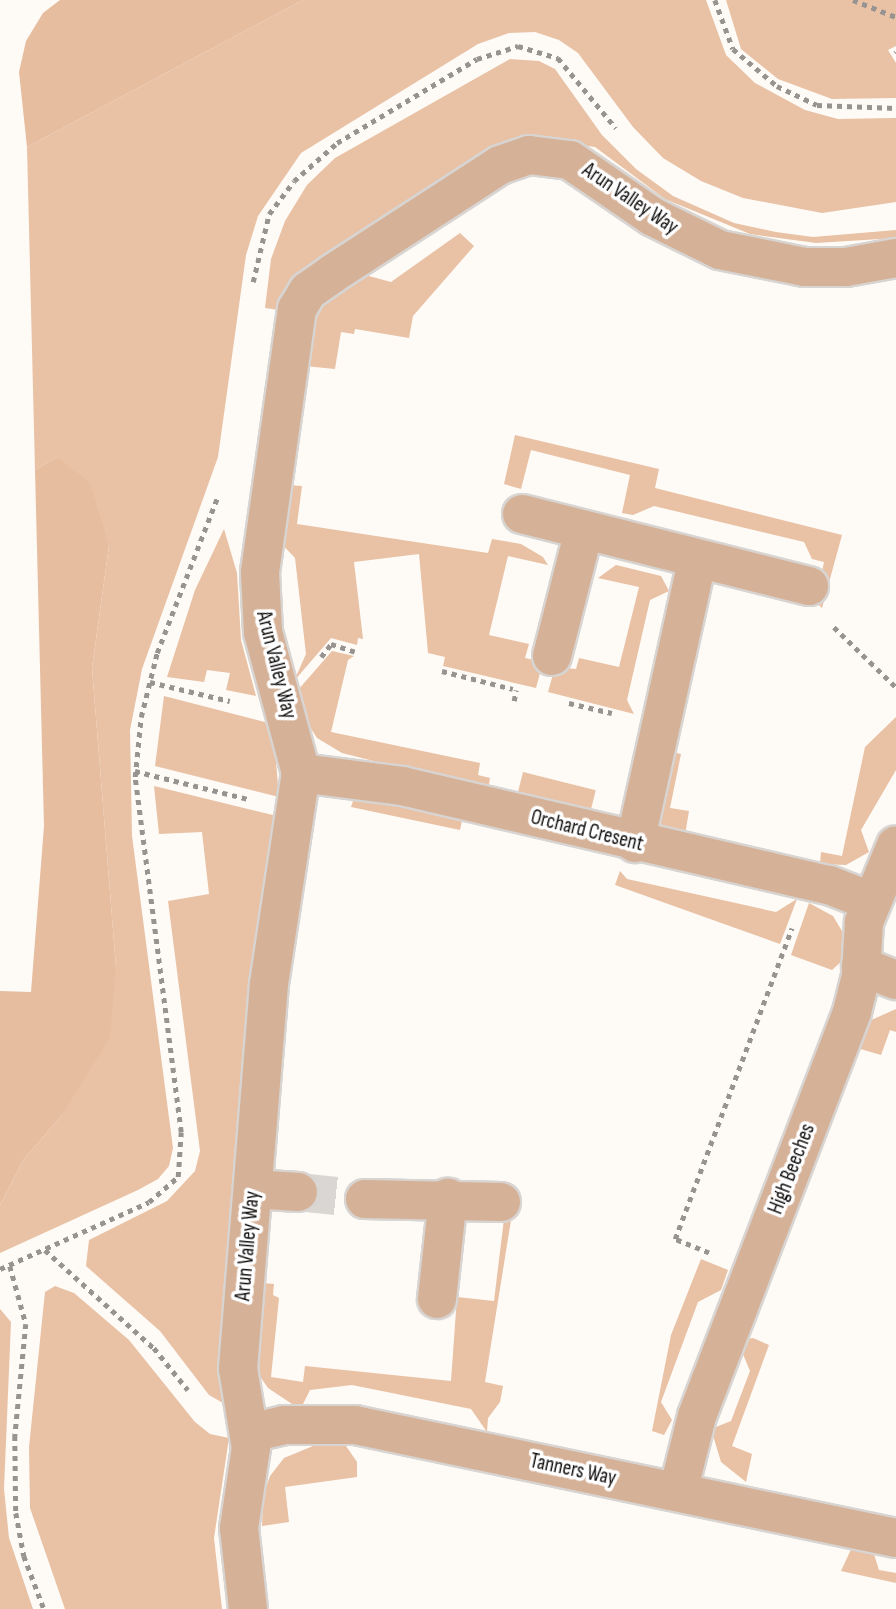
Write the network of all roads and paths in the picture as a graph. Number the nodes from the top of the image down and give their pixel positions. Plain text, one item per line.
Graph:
1 (715, 0) edge
2 (853, 0) edge
3 (896, 17) edge
4 (896, 108) edge
5 (621, 135) dead end
6 (896, 258) edge
7 (253, 287) dead end
8 (219, 493) dead end
9 (522, 514) dead end
10 (584, 530) junction
11 (697, 560) junction
12 (809, 586) joint
13 (552, 656) dead end
14 (442, 671) dead end
15 (896, 687) edge
16 (516, 690) junction
17 (529, 693) dead end
18 (514, 701) dead end
19 (135, 771) junction
20 (301, 773) junction
21 (297, 810) junction
22 (635, 844) junction
23 (896, 845) edge
24 (810, 881) junction
25 (870, 901) junction
26 (879, 973) edge
27 (253, 1189) junction
28 (298, 1192) tunnel mouth
29 (448, 1198) junction
30 (365, 1199) tunnel mouth
31 (501, 1202) dead end
32 (45, 1250) junction
33 (10, 1266) junction
34 (0, 1269) edge
35 (753, 1272) junction
36 (437, 1298) dead end
37 (250, 1433) junction
38 (678, 1492) junction
39 (896, 1538) edge
40 (44, 1609) edge
41 (248, 1609) edge

1 - 4 path
2 - 3 path
5 - 7 path
6 - 20 street, Arun Valley Way
8 - 19 path
9 - 10 street
10 - 11 street
10 - 13 street
11 - 12 street
11 - 22 street
12 - 15 path
14 - 16 path
16 - 17 path
16 - 18 path
19 - 21 path
19 - 32 path
20 - 21 street, Arun Valley Way
20 - 22 street, Orchard Cresent
21 - 27 street, Arun Valley Way
22 - 24 street, Orchard Cresent
23 - 25 street, High Beeches
24 - 25 street, Orchard Cresent
24 - 35 path
25 - 26 street, High Beeches
26 - 35 street, High Beeches
27 - 28 street
27 - 37 street, Arun Valley Way
29 - 30 street
29 - 31 street
29 - 36 street
32 - 33 path
32 - 37 path
33 - 34 path
33 - 40 path
35 - 38 street, High Beeches
37 - 38 street, Tanners Way
37 - 41 street, Arun Valley Way
38 - 39 street, Tanners Way

